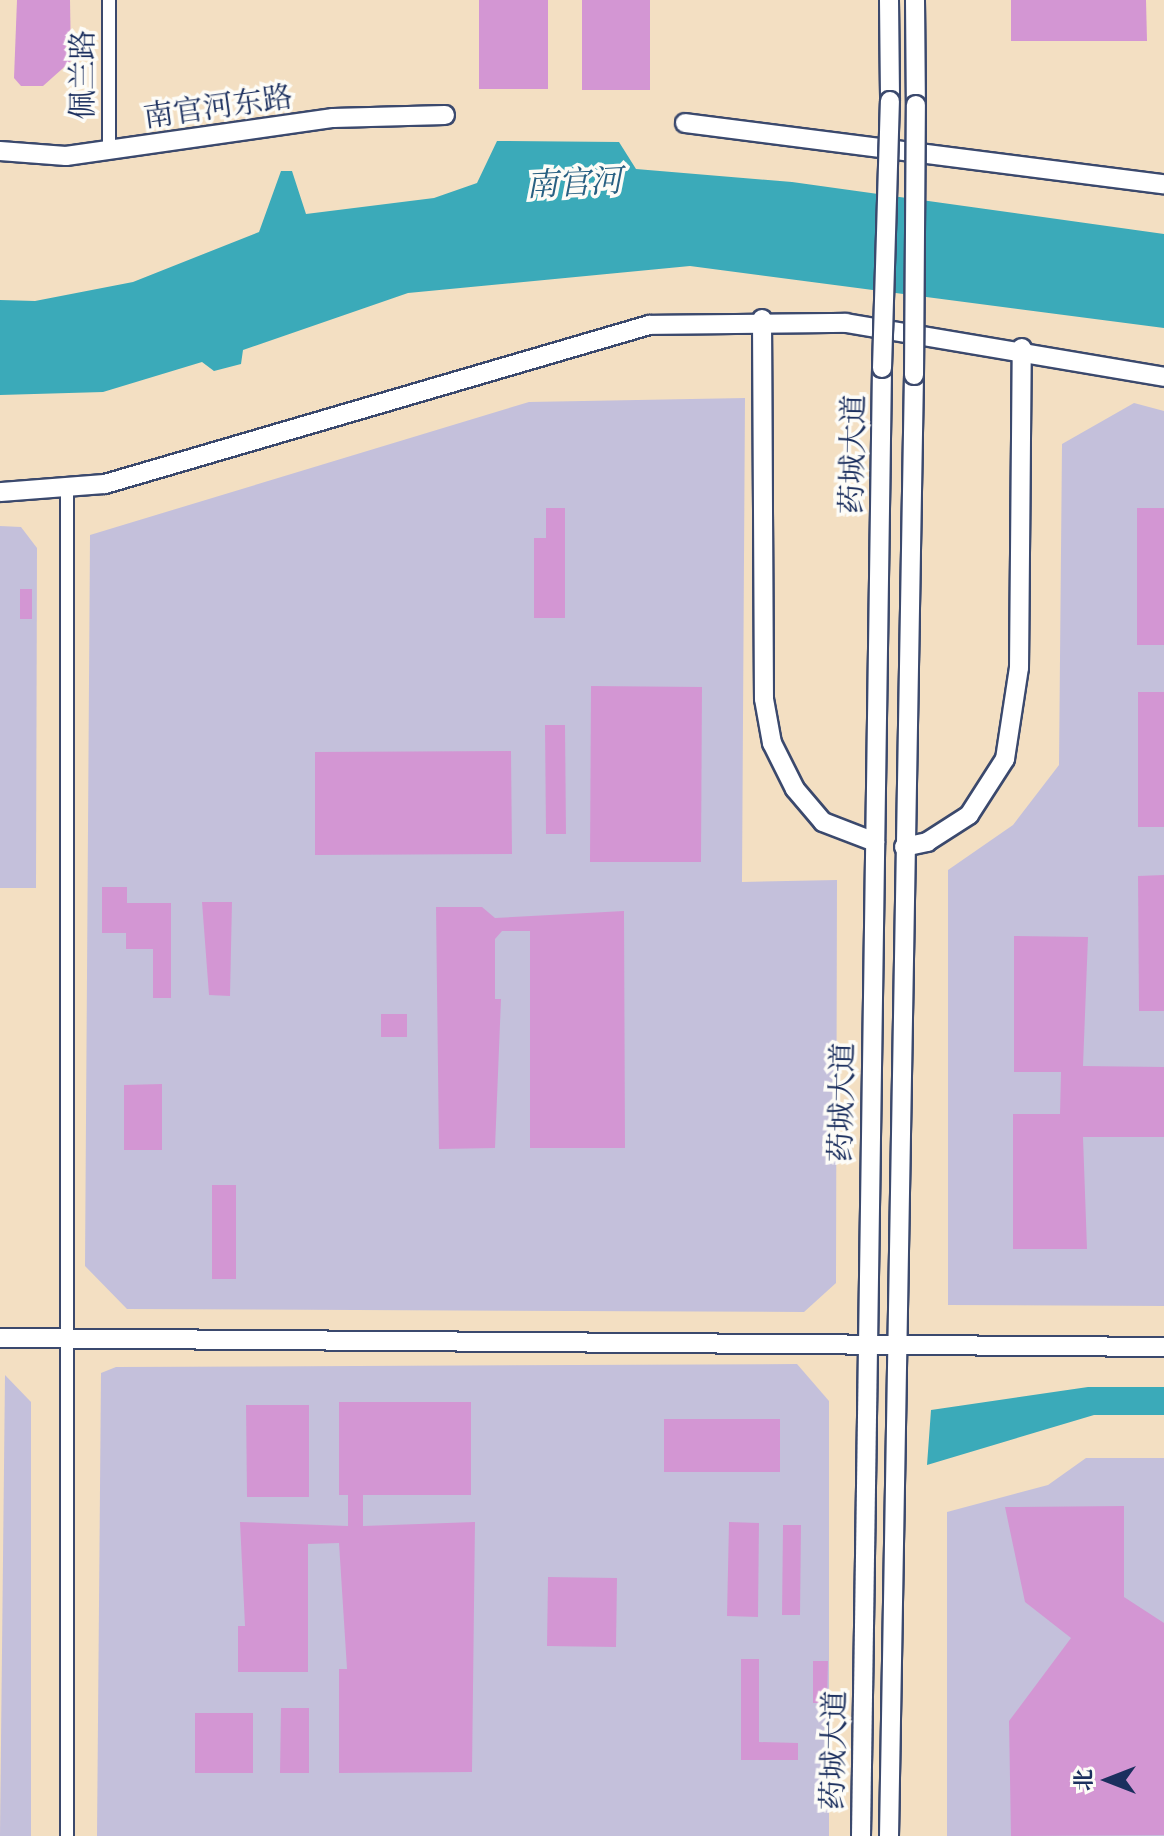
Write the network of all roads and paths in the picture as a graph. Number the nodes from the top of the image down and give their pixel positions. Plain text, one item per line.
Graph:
1 (109, 0) edge
2 (889, 0) edge
3 (915, 0) edge
4 (445, 115) dead end
5 (685, 123) dead end
6 (0, 151) edge
7 (109, 151) junction
8 (1164, 184) edge
9 (762, 319) junction
10 (1022, 348) junction
11 (1164, 377) edge
12 (67, 488) junction
13 (0, 492) edge
14 (875, 842) junction
15 (904, 847) junction
16 (0, 1338) edge
17 (66, 1338) junction
18 (866, 1345) junction
19 (1164, 1347) edge
20 (893, 1350) junction
21 (67, 1836) edge
22 (861, 1836) edge
23 (889, 1836) edge

1 - 7 street, 佩兰路
2 - 14 main road, 药城大道, bridge
3 - 15 main road, 药城大道, bridge
4 - 7 main road, 南官河东路
5 - 8 main road
6 - 7 main road, 南官河东路
9 - 10 main road
9 - 12 main road
9 - 14 main road
10 - 11 main road
10 - 15 main road
12 - 13 main road
12 - 17 street
14 - 18 main road, 药城大道
15 - 20 main road, 药城大道
16 - 17 main road
17 - 18 main road
17 - 21 street
18 - 20 main road
18 - 22 main road, 药城大道
19 - 20 main road
20 - 23 main road, 药城大道

